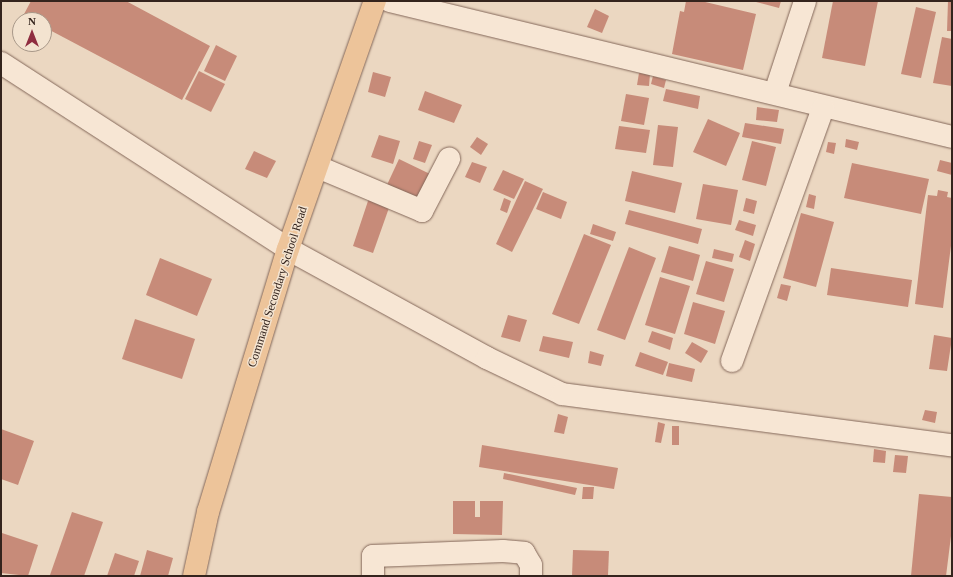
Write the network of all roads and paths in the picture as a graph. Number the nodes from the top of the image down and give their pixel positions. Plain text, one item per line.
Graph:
1 (374, 1) edge
2 (390, 1) edge
3 (805, 1) edge
4 (1, 63) edge
5 (775, 93) junction
6 (823, 108) junction
7 (952, 137) edge
8 (449, 159) dead end
9 (318, 167) junction
10 (288, 249) junction
11 (732, 361) dead end
12 (952, 445) edge
13 (194, 576) edge
14 (373, 576) edge
15 (531, 576) edge

1 - 9 main road, Command Secondary School Road
2 - 5 street
3 - 5 street
4 - 10 street
5 - 6 street
6 - 7 street
6 - 11 street
8 - 9 street
9 - 10 main road, Command Secondary School Road
10 - 12 street
10 - 13 main road, Command Secondary School Road
14 - 15 street

